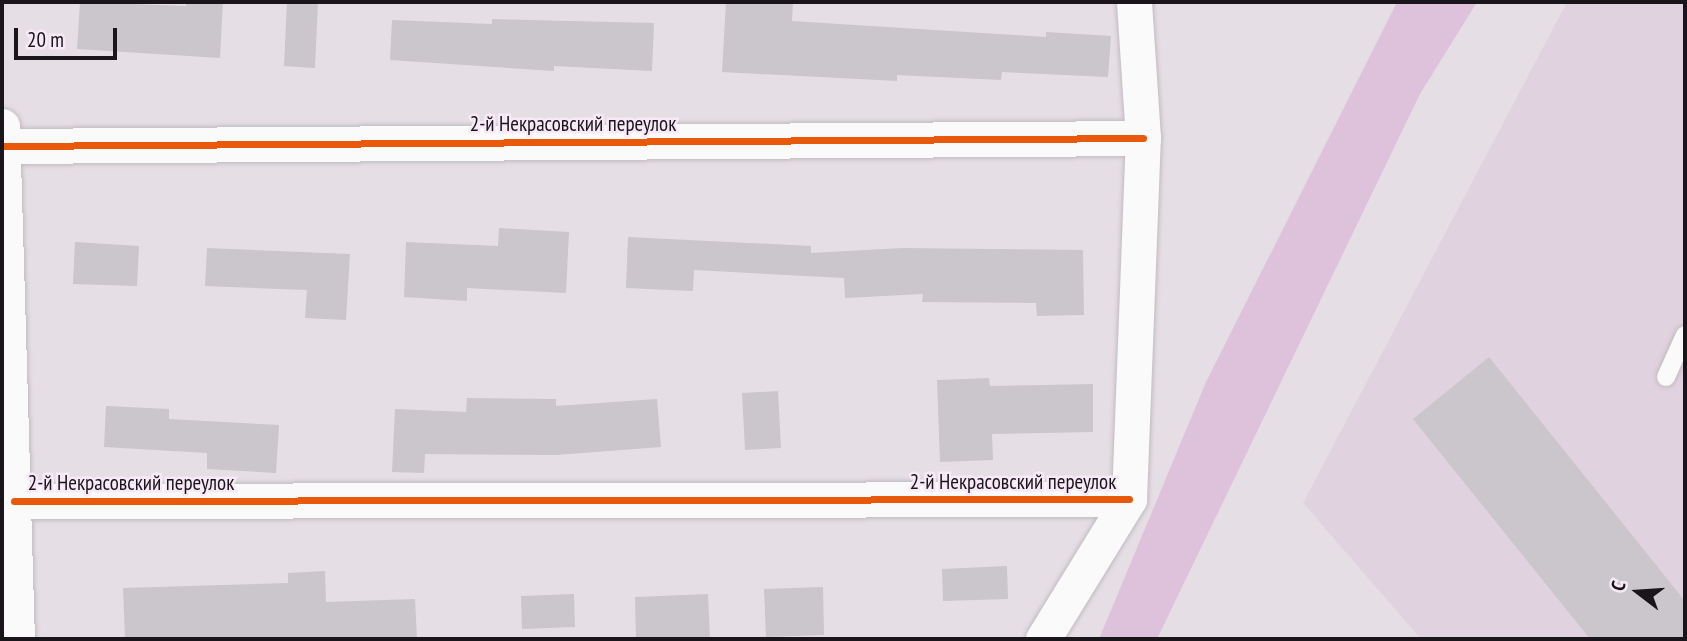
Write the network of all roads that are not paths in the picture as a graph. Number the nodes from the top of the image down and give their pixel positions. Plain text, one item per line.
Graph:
1 (1134, 2) edge
2 (2, 136) edge
3 (1143, 138) junction
4 (4, 269) edge
5 (1685, 335) edge
6 (1665, 377) dead end
7 (1129, 499) junction
8 (14, 501) junction
9 (17, 639) edge
10 (1043, 639) edge

1 - 3 street
2 - 3 street, 2-й Некрасовский переулок
2 - 4 street
3 - 7 street
4 - 8 street
5 - 6 lane
7 - 8 street, 2-й Некрасовский переулок
7 - 10 street
8 - 9 street

